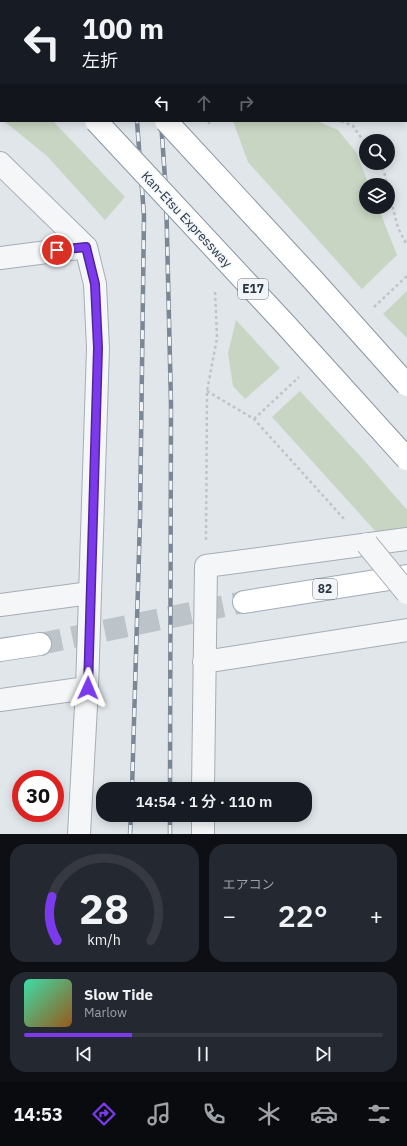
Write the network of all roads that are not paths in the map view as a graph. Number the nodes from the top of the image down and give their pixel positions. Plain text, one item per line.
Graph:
1 (97, 122) edge
2 (167, 122) edge
3 (0, 163) edge
4 (86, 247) junction
5 (0, 258) edge
6 (407, 385) edge
7 (407, 459) edge
8 (407, 538) edge
9 (367, 544) junction
10 (407, 576) edge
11 (90, 593) junction
12 (407, 593) edge
13 (244, 602) tunnel mouth
14 (0, 606) edge
15 (407, 630) edge
16 (40, 644) tunnel mouth
17 (0, 650) edge
18 (204, 662) junction
19 (88, 688) junction
20 (0, 700) edge
21 (203, 782) edge
22 (203, 822) edge
23 (79, 834) edge
24 (203, 834) edge

1 - 7 main road, Kan-Etsu Expressway / E17, bridge
2 - 6 main road, bridge
3 - 4 street
4 - 5 street
4 - 11 street
8 - 9 street
9 - 12 street, bridge
9 - 18 street
10 - 13 main road, 82
11 - 14 street
11 - 19 street
15 - 18 street
16 - 17 main road
18 - 21 street
19 - 20 street
19 - 23 street
22 - 24 street

